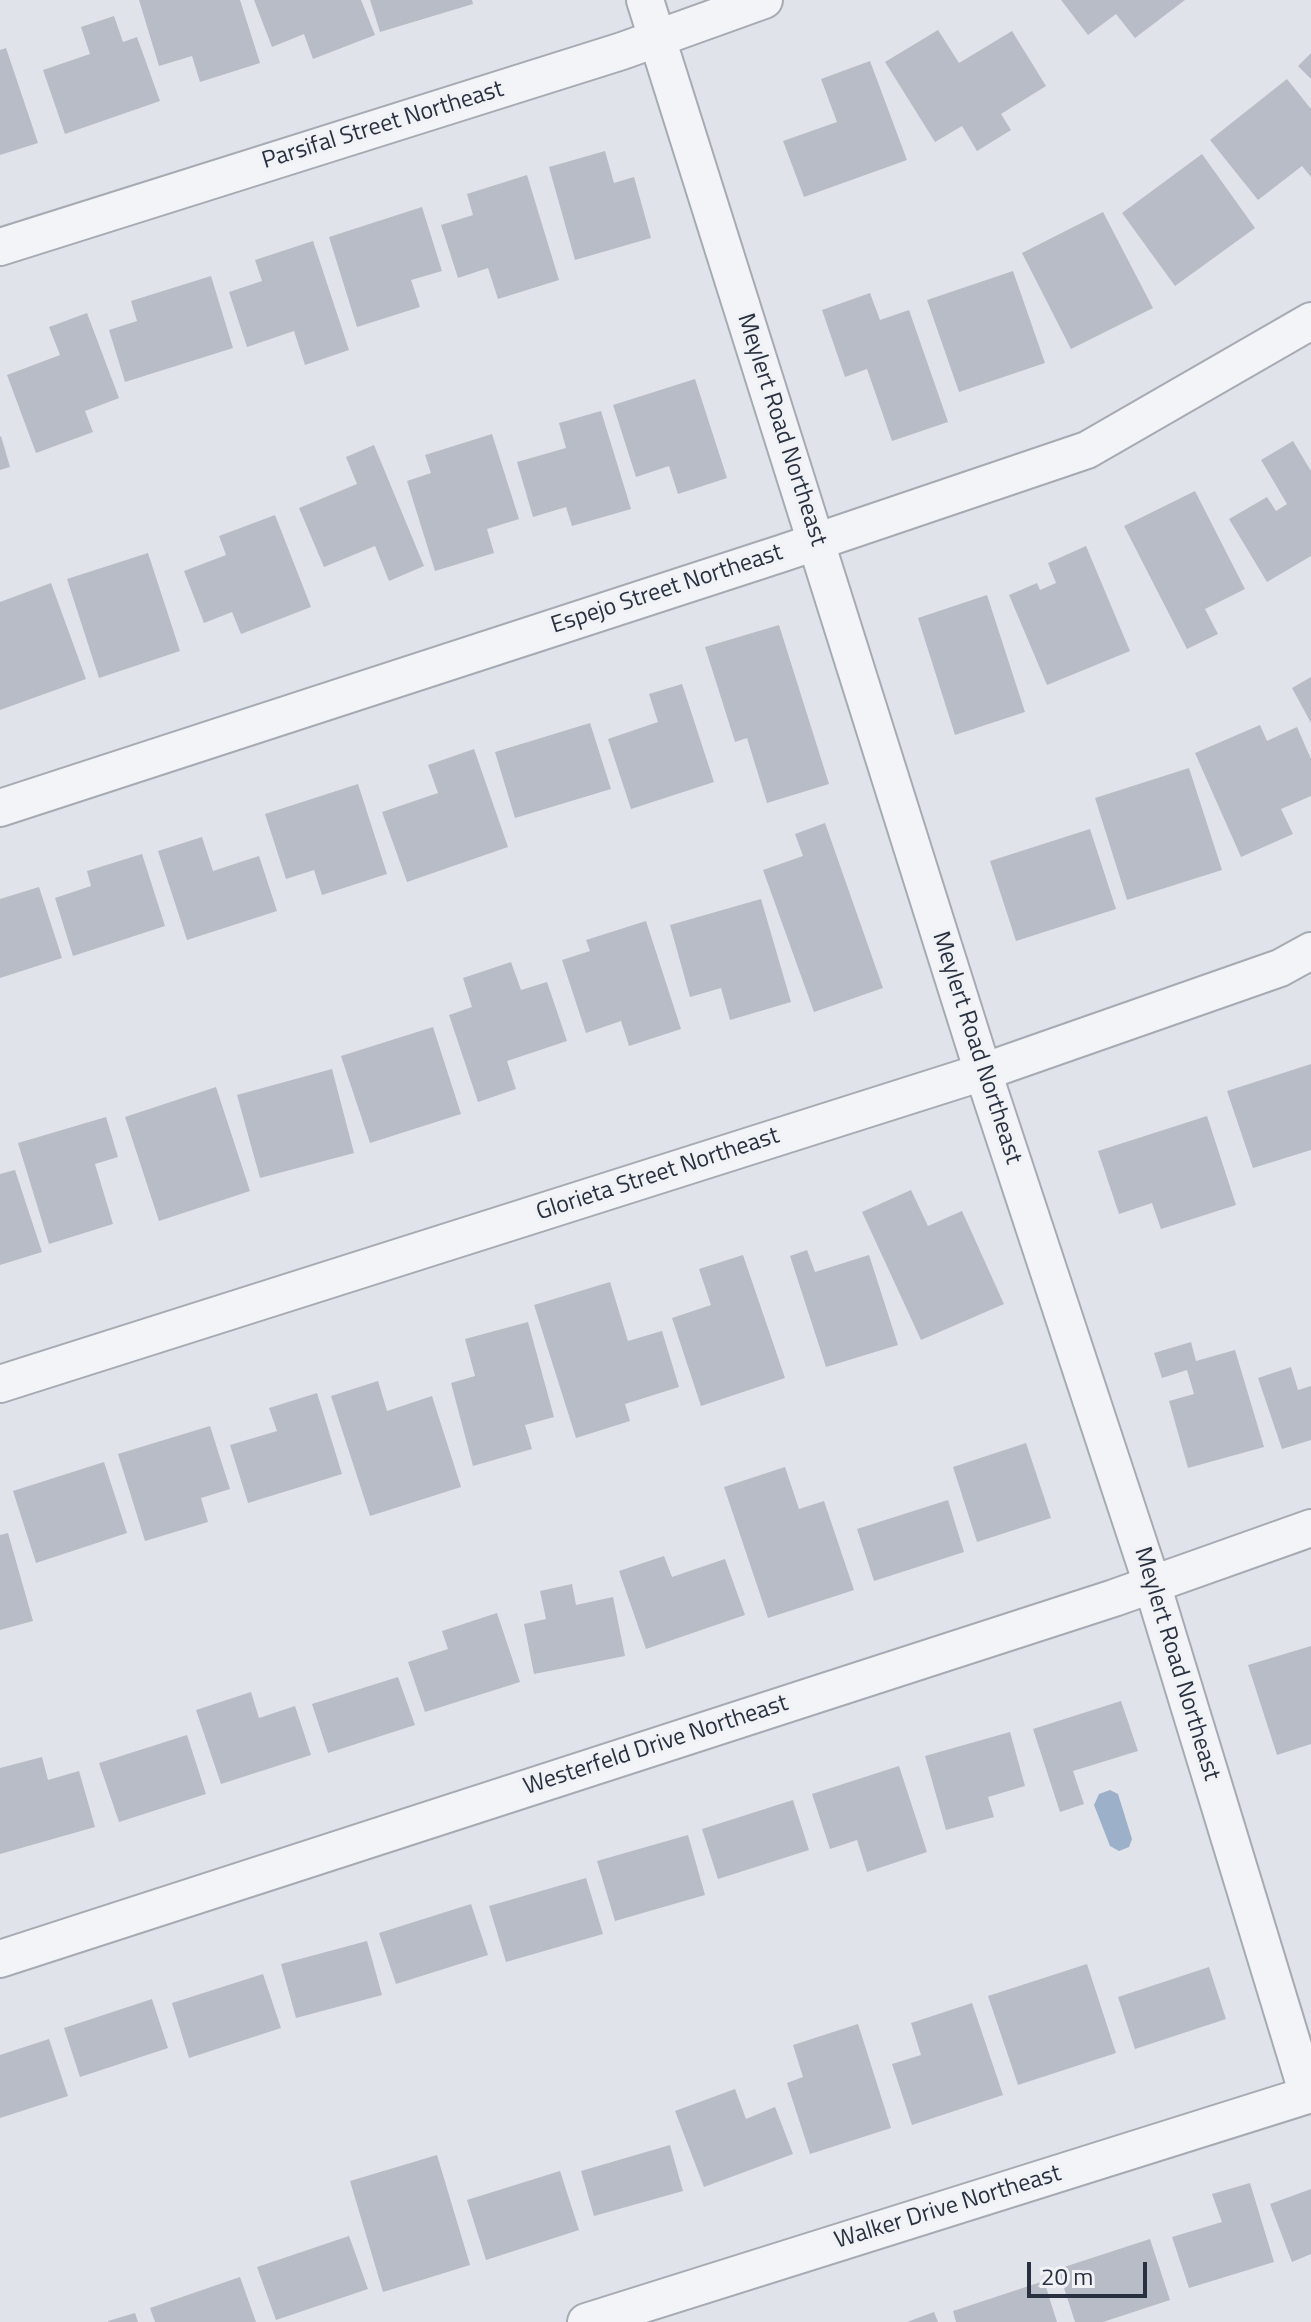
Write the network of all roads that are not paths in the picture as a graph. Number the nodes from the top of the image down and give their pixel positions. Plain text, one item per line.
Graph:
1 (645, 0) edge
2 (764, 0) edge
3 (656, 40) junction
4 (0, 247) edge
5 (1311, 321) edge
6 (816, 541) junction
7 (0, 808) edge
8 (1311, 951) edge
9 (983, 1072) junction
10 (0, 1384) edge
11 (1311, 1528) edge
12 (1152, 1584) junction
13 (0, 1959) edge
14 (1310, 2094) edge
15 (586, 2322) edge

1 - 3 street, Meylert Road Northeast
2 - 3 street, Parsifal Street Northeast
3 - 4 street, Parsifal Street Northeast
3 - 6 street, Meylert Road Northeast
5 - 6 street, Espejo Street Northeast
6 - 7 street, Espejo Street Northeast
6 - 9 street, Meylert Road Northeast
8 - 9 street, Glorieta Street Northeast
9 - 10 street, Glorieta Street Northeast
9 - 12 street, Meylert Road Northeast
11 - 12 street, Westerfeld Drive Northeast
12 - 13 street, Westerfeld Drive Northeast
12 - 14 street, Meylert Road Northeast
14 - 15 street, Walker Drive Northeast

